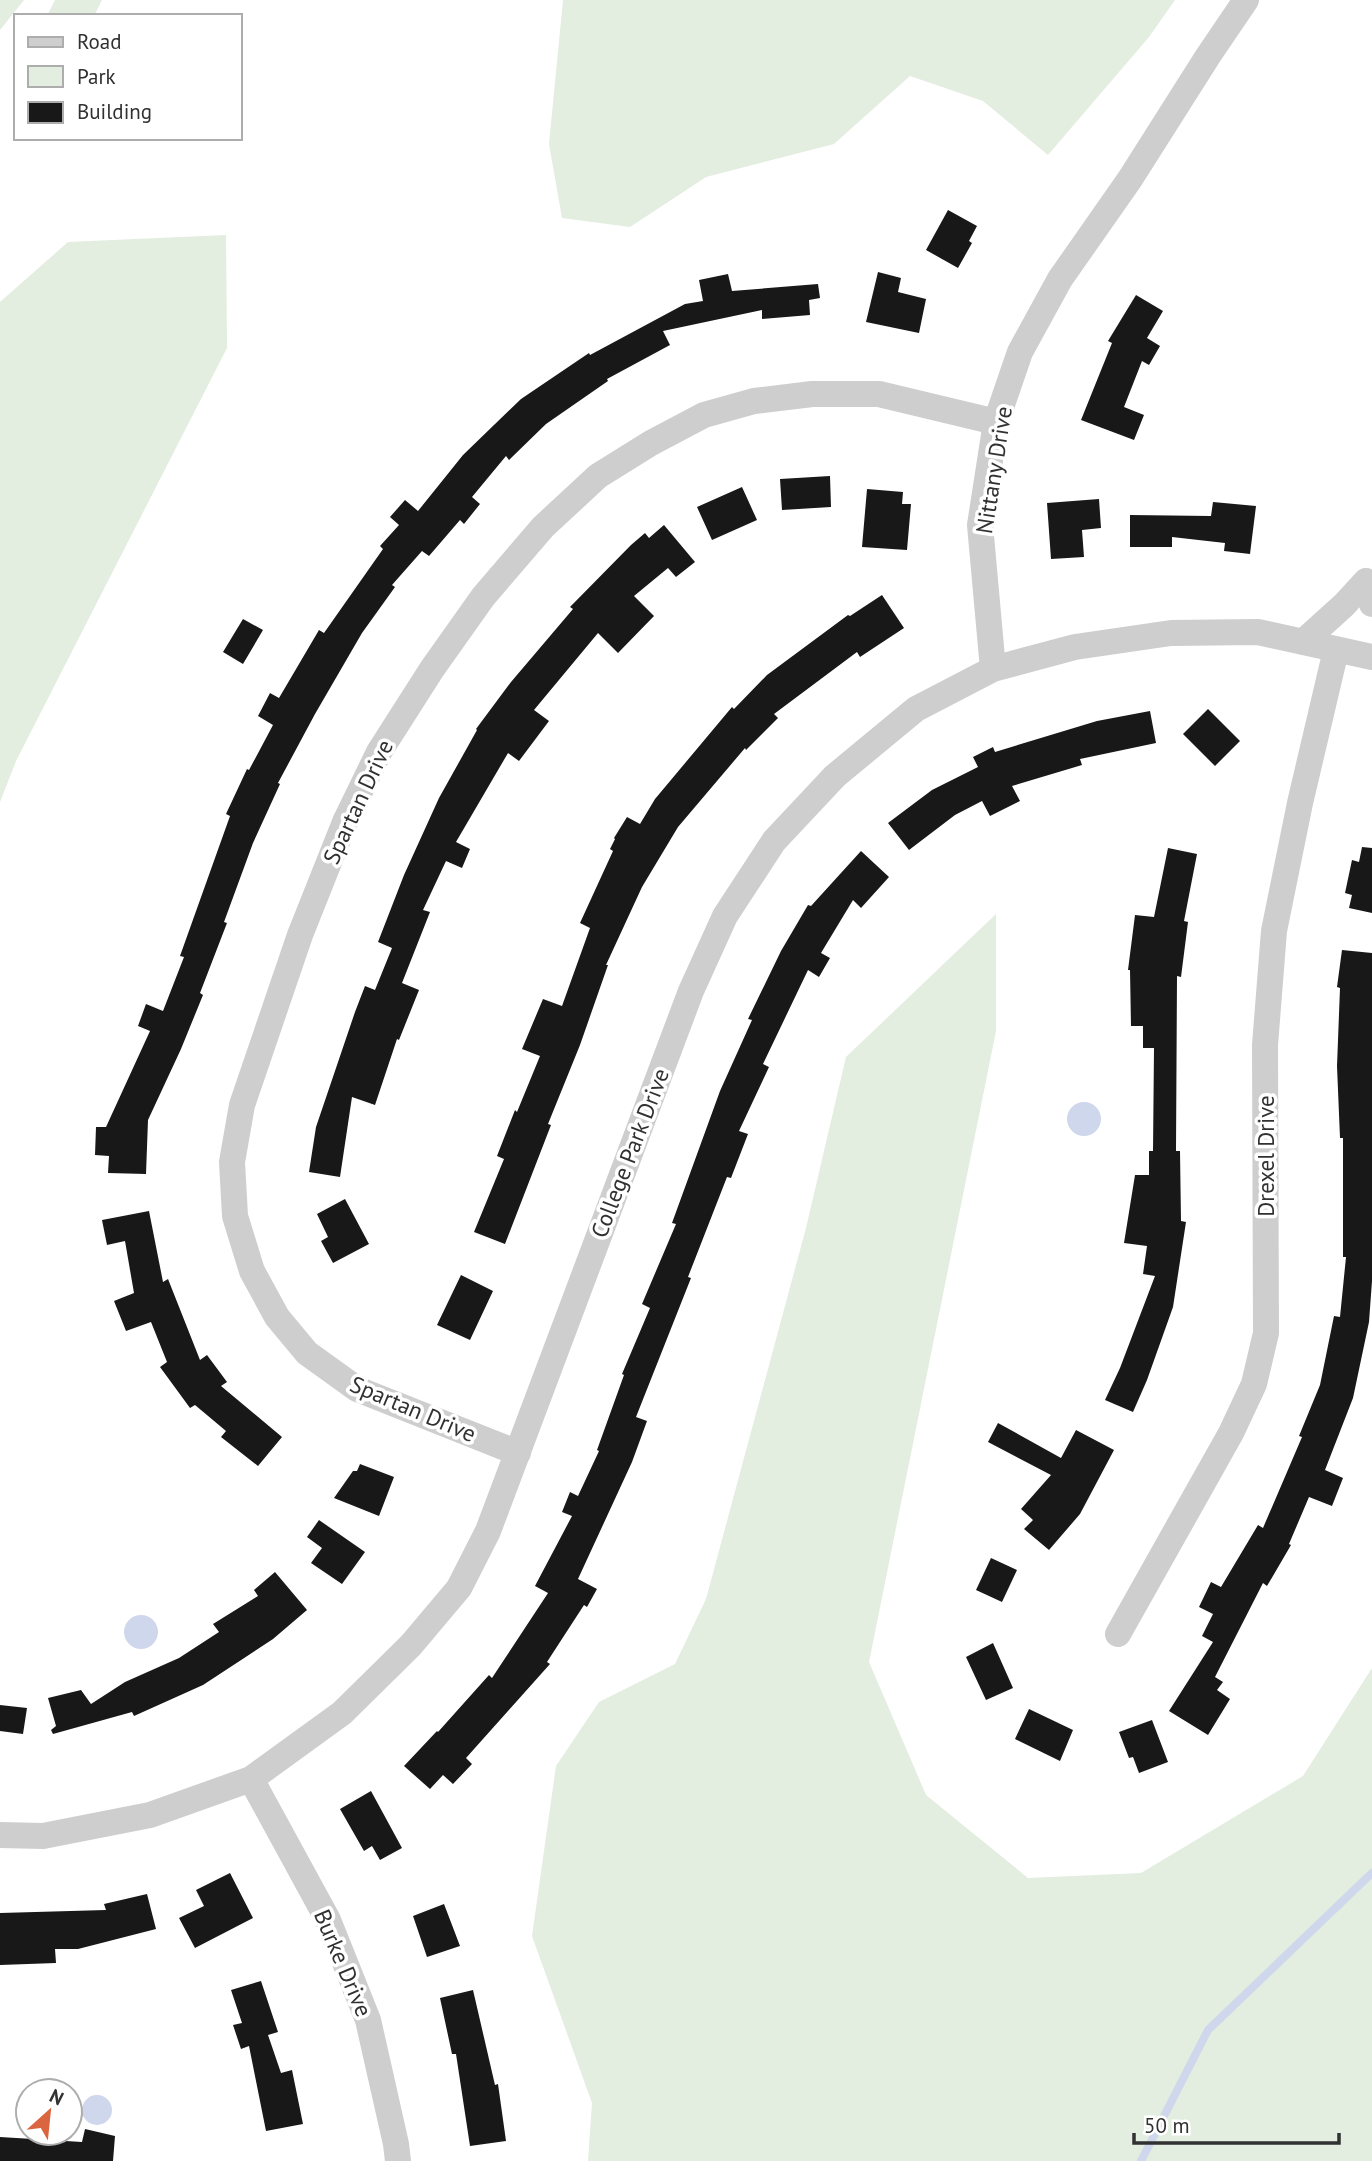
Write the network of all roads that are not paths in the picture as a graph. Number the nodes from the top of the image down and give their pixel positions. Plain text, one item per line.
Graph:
1 (1247, 0) edge
2 (996, 422) junction
3 (1370, 586) edge
4 (1303, 642) junction
5 (1336, 650) junction
6 (1372, 657) edge
7 (993, 669) junction
8 (518, 1453) junction
9 (1118, 1634) dead end
10 (251, 1779) junction
11 (0, 1835) edge
12 (398, 2161) edge

1 - 2 street, Nittany Drive
2 - 7 street, Nittany Drive
2 - 8 street, Spartan Drive
3 - 4 street
4 - 5 street, College Park Drive
4 - 7 street, College Park Drive
5 - 6 street, College Park Drive
5 - 9 street, Drexel Drive
7 - 8 street, College Park Drive
8 - 10 street, College Park Drive
10 - 11 street, College Park Drive
10 - 12 street, Burke Drive

